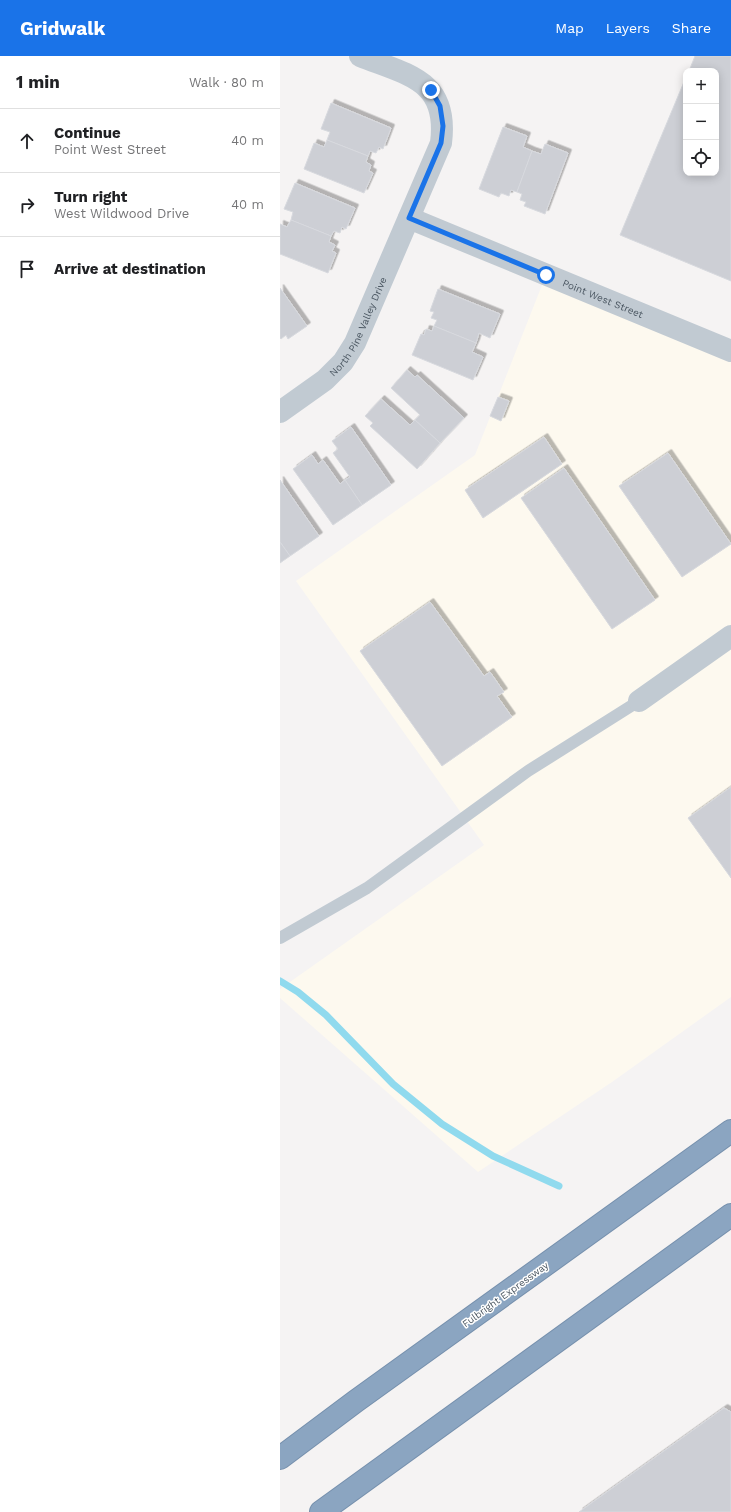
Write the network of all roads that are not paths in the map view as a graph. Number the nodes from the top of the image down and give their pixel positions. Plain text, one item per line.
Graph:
1 (366, 57) edge
2 (409, 218) junction
3 (731, 351) edge
4 (280, 412) edge
5 (731, 636) edge
6 (639, 701) joint
7 (280, 938) edge
8 (731, 1131) edge
9 (731, 1215) edge
10 (280, 1458) edge
11 (321, 1512) edge

1 - 2 street, North Pine Valley Drive
2 - 3 street, Point West Street
2 - 4 street, North Pine Valley Drive
5 - 6 street
6 - 7 lane
8 - 10 highway, Fulbright Expressway
9 - 11 highway

